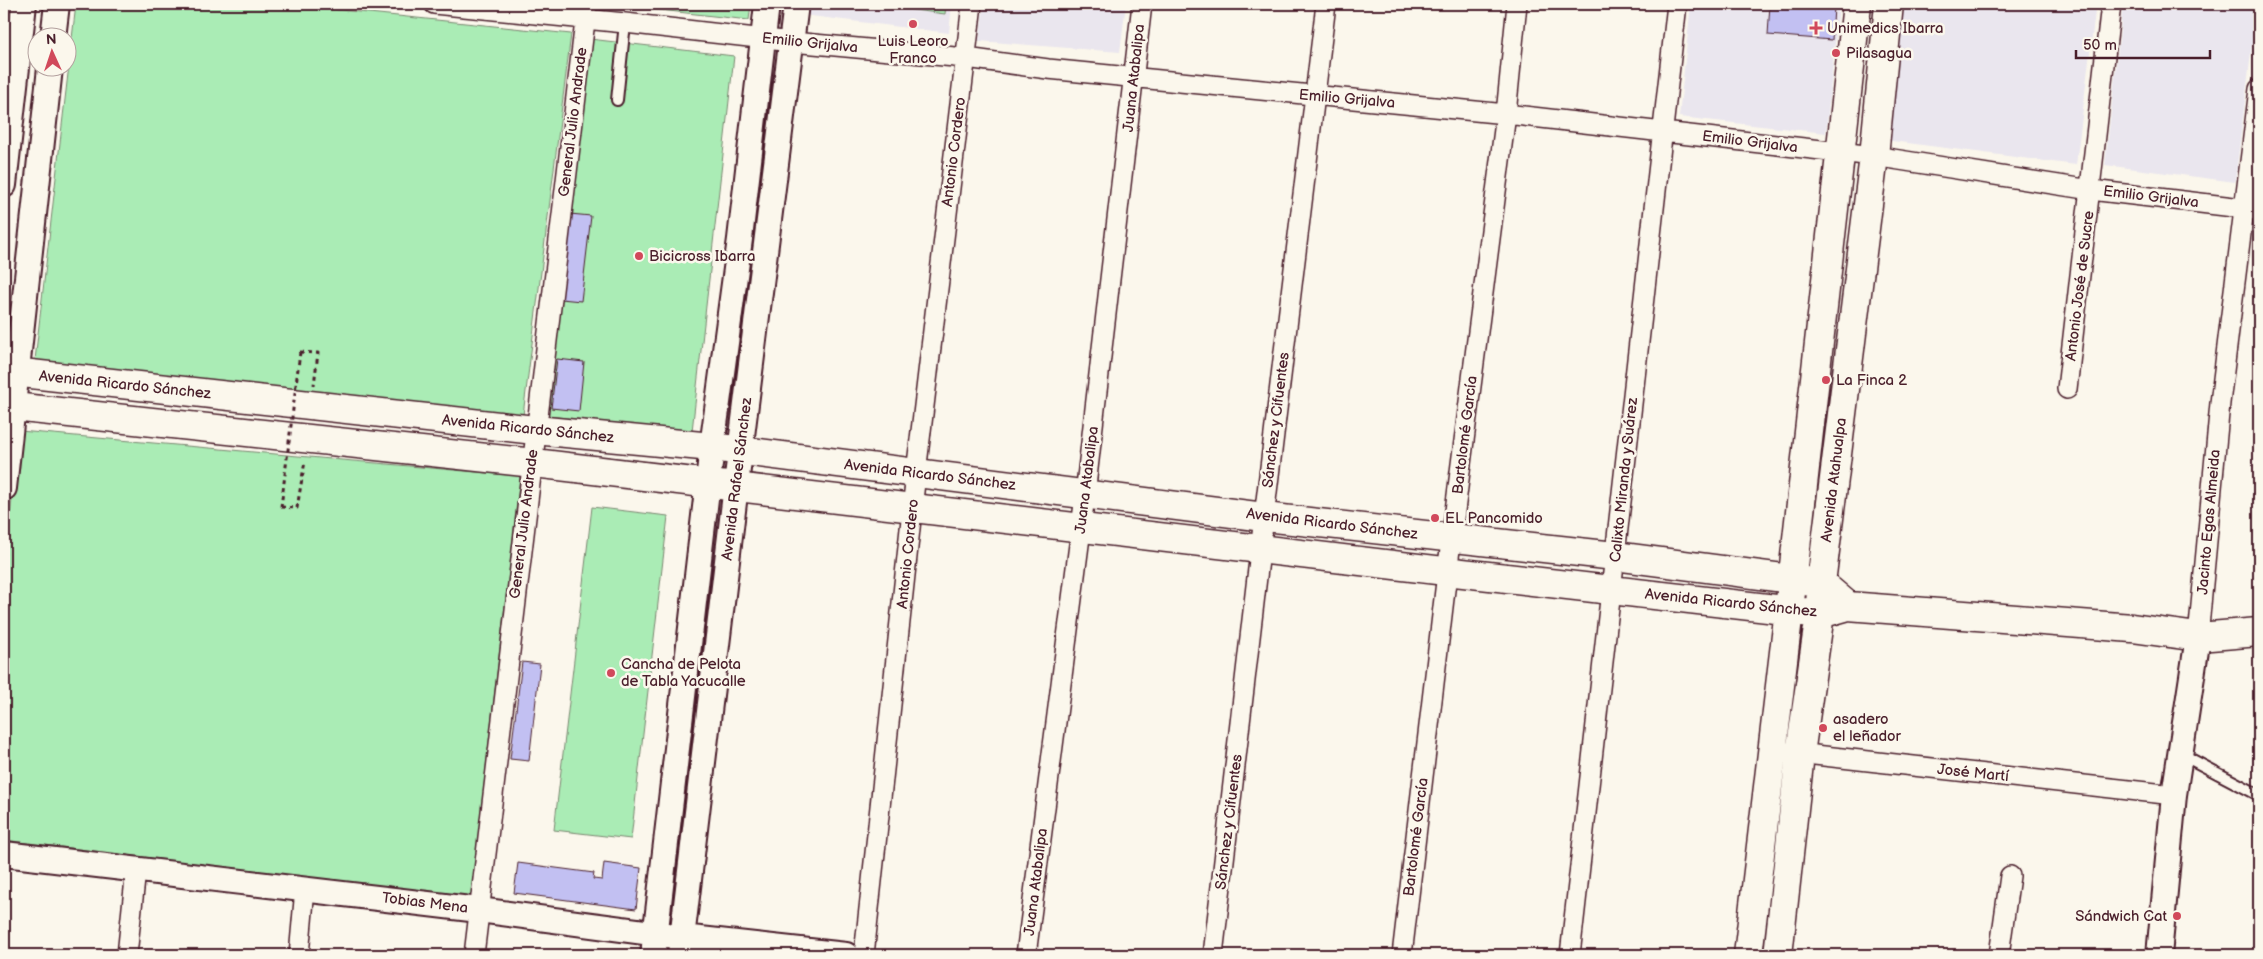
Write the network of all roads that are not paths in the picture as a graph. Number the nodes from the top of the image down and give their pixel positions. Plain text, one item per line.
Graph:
1 (24, 4) edge
2 (57, 4) edge
3 (434, 4) edge
4 (767, 4) edge
5 (796, 4) edge
6 (972, 4) edge
7 (1142, 4) edge
8 (1326, 4) edge
9 (1517, 4) edge
10 (1677, 4) edge
11 (1857, 4) edge
12 (1889, 4) edge
13 (2111, 4) edge
14 (586, 11) edge
15 (625, 23) junction
16 (55, 28) edge
17 (763, 39) junction
18 (792, 42) junction
19 (966, 58) junction
20 (49, 78) edge
21 (1134, 78) junction
22 (2259, 89) edge
23 (1316, 96) junction
24 (617, 100) dead end
25 (1506, 114) junction
26 (1663, 132) junction
27 (1841, 152) junction
28 (1874, 156) junction
29 (4, 185) edge
30 (2091, 190) junction
31 (2252, 209) edge
32 (11, 372) edge
33 (2067, 389) dead end
34 (8, 407) edge
35 (535, 430) junction
36 (712, 447) junction
37 (740, 452) junction
38 (531, 463) junction
39 (916, 473) junction
40 (708, 484) junction
41 (4, 488) edge
42 (736, 488) junction
43 (1085, 495) junction
44 (912, 508) junction
45 (1264, 516) junction
46 (1081, 529) junction
47 (1452, 538) junction
48 (1262, 548) junction
49 (1615, 556) junction
50 (1447, 572) junction
51 (1793, 580) junction
52 (1821, 583) junction
53 (1611, 589) junction
54 (1848, 606) junction
55 (1789, 610) junction
56 (1820, 614) junction
57 (2259, 632) edge
58 (2198, 637) junction
59 (1772, 749) junction
60 (1800, 754) junction
61 (2181, 754) junction
62 (2174, 795) junction
63 (2259, 795) edge
64 (4, 854) edge
65 (136, 870) junction
66 (2010, 876) dead end
67 (305, 889) junction
68 (479, 910) junction
69 (655, 944) edge
70 (681, 946) edge
71 (127, 955) edge
72 (299, 955) edge
73 (474, 955) edge
74 (846, 955) edge
75 (864, 955) edge
76 (1026, 955) edge
77 (1213, 955) edge
78 (1402, 955) edge
79 (1570, 955) edge
80 (1748, 955) edge
81 (1778, 955) edge
82 (1999, 955) edge
83 (2159, 955) edge

1 - 29 street
2 - 16 street
3 - 14 street, Emilio Grijalva
4 - 17 street, Avenida Rafael Sánchez
5 - 18 street, Avenida Rafael Sánchez
6 - 19 street, Antonio Cordero
7 - 21 street, Juana Atabalipa
8 - 23 street, Sánchez y Cifuentes
9 - 25 street, Bartolomé García
10 - 26 street, Calixto Miranda y Suárez
11 - 27 main road, Avenida Atahualpa
12 - 28 main road, Avenida Atahualpa
13 - 30 street, Antonio José de Sucre
14 - 15 street, Emilio Grijalva
14 - 35 street, General Julio Andrade
15 - 17 street, Emilio Grijalva
15 - 24 lane
17 - 18 street, Emilio Grijalva
17 - 36 street, Avenida Rafael Sánchez
18 - 19 street, Emilio Grijalva
18 - 37 street, Avenida Rafael Sánchez
19 - 21 street, Emilio Grijalva
19 - 39 street, Antonio Cordero
20 - 32 street
21 - 23 street, Emilio Grijalva
21 - 43 street, Juana Atabalipa
22 - 31 street, Jacinto Egas Almeida
23 - 25 street, Emilio Grijalva
23 - 45 street, Sánchez y Cifuentes
25 - 26 street, Emilio Grijalva
25 - 47 street, Bartolomé García
26 - 27 street, Emilio Grijalva
26 - 49 street, Calixto Miranda y Suárez
27 - 28 street, Emilio Grijalva
27 - 51 main road, Avenida Atahualpa
28 - 30 street, Emilio Grijalva
28 - 52 main road, Avenida Atahualpa
30 - 31 street, Emilio Grijalva
30 - 33 street, Antonio José de Sucre
31 - 58 street, Jacinto Egas Almeida
32 - 34 street
32 - 35 main road, Avenida Ricardo Sánchez
34 - 38 main road, Avenida Ricardo Sánchez
34 - 41 street
35 - 36 main road, Avenida Ricardo Sánchez
35 - 38 street, General Julio Andrade
36 - 37 main road, Avenida Ricardo Sánchez
36 - 40 street, Avenida Rafael Sánchez
37 - 39 main road, Avenida Ricardo Sánchez
37 - 42 street, Avenida Rafael Sánchez
38 - 40 main road, Avenida Ricardo Sánchez
38 - 68 street, General Julio Andrade
39 - 43 main road, Avenida Ricardo Sánchez
39 - 44 street, Antonio Cordero
40 - 42 main road, Avenida Ricardo Sánchez
40 - 69 street, Avenida Rafael Sánchez
42 - 44 main road, Avenida Ricardo Sánchez
42 - 70 street, Avenida Rafael Sánchez
43 - 45 main road, Avenida Ricardo Sánchez
43 - 46 street, Juana Atabalipa
44 - 46 main road, Avenida Ricardo Sánchez
44 - 75 street, Antonio Cordero
45 - 47 main road, Avenida Ricardo Sánchez
45 - 48 street, Sánchez y Cifuentes
46 - 48 main road, Avenida Ricardo Sánchez
46 - 76 street, Juana Atabalipa
47 - 49 main road, Avenida Ricardo Sánchez
47 - 50 street, Bartolomé García
48 - 50 main road, Avenida Ricardo Sánchez
48 - 77 street, Sánchez y Cifuentes
49 - 51 main road, Avenida Ricardo Sánchez
49 - 53 street, Calixto Miranda y Suárez
50 - 53 main road, Avenida Ricardo Sánchez
50 - 78 street, Bartolomé García
51 - 52 main road, Avenida Ricardo Sánchez
51 - 55 main road, Avenida Atahualpa
52 - 54 main road, Avenida Ricardo Sánchez
52 - 56 main road, Avenida Atahualpa
53 - 55 main road, Avenida Ricardo Sánchez
53 - 79 street, Calixto Miranda y Suárez
54 - 56 main road, Avenida Ricardo Sánchez
54 - 58 main road, Avenida Ricardo Sánchez
55 - 56 main road, Avenida Ricardo Sánchez
55 - 59 main road, Avenida Atahualpa
56 - 60 main road, Avenida Atahualpa
57 - 58 main road, Avenida Ricardo Sánchez
58 - 61 street, Jacinto Egas Almeida
59 - 60 street, José Martí
59 - 80 main road, Avenida Atahualpa
60 - 62 street, José Martí
60 - 81 main road, Avenida Atahualpa
61 - 62 street, Jacinto Egas Almeida
61 - 63 lane
62 - 83 street, Jacinto Egas Almeida
64 - 65 street, Tobias Mena
65 - 67 street, Tobias Mena
65 - 71 street
66 - 82 street
67 - 68 street, Tobias Mena
67 - 72 street
68 - 69 street, Tobias Mena
68 - 73 street, General Julio Andrade
69 - 70 street, Tobias Mena
70 - 74 street, Tobias Mena

